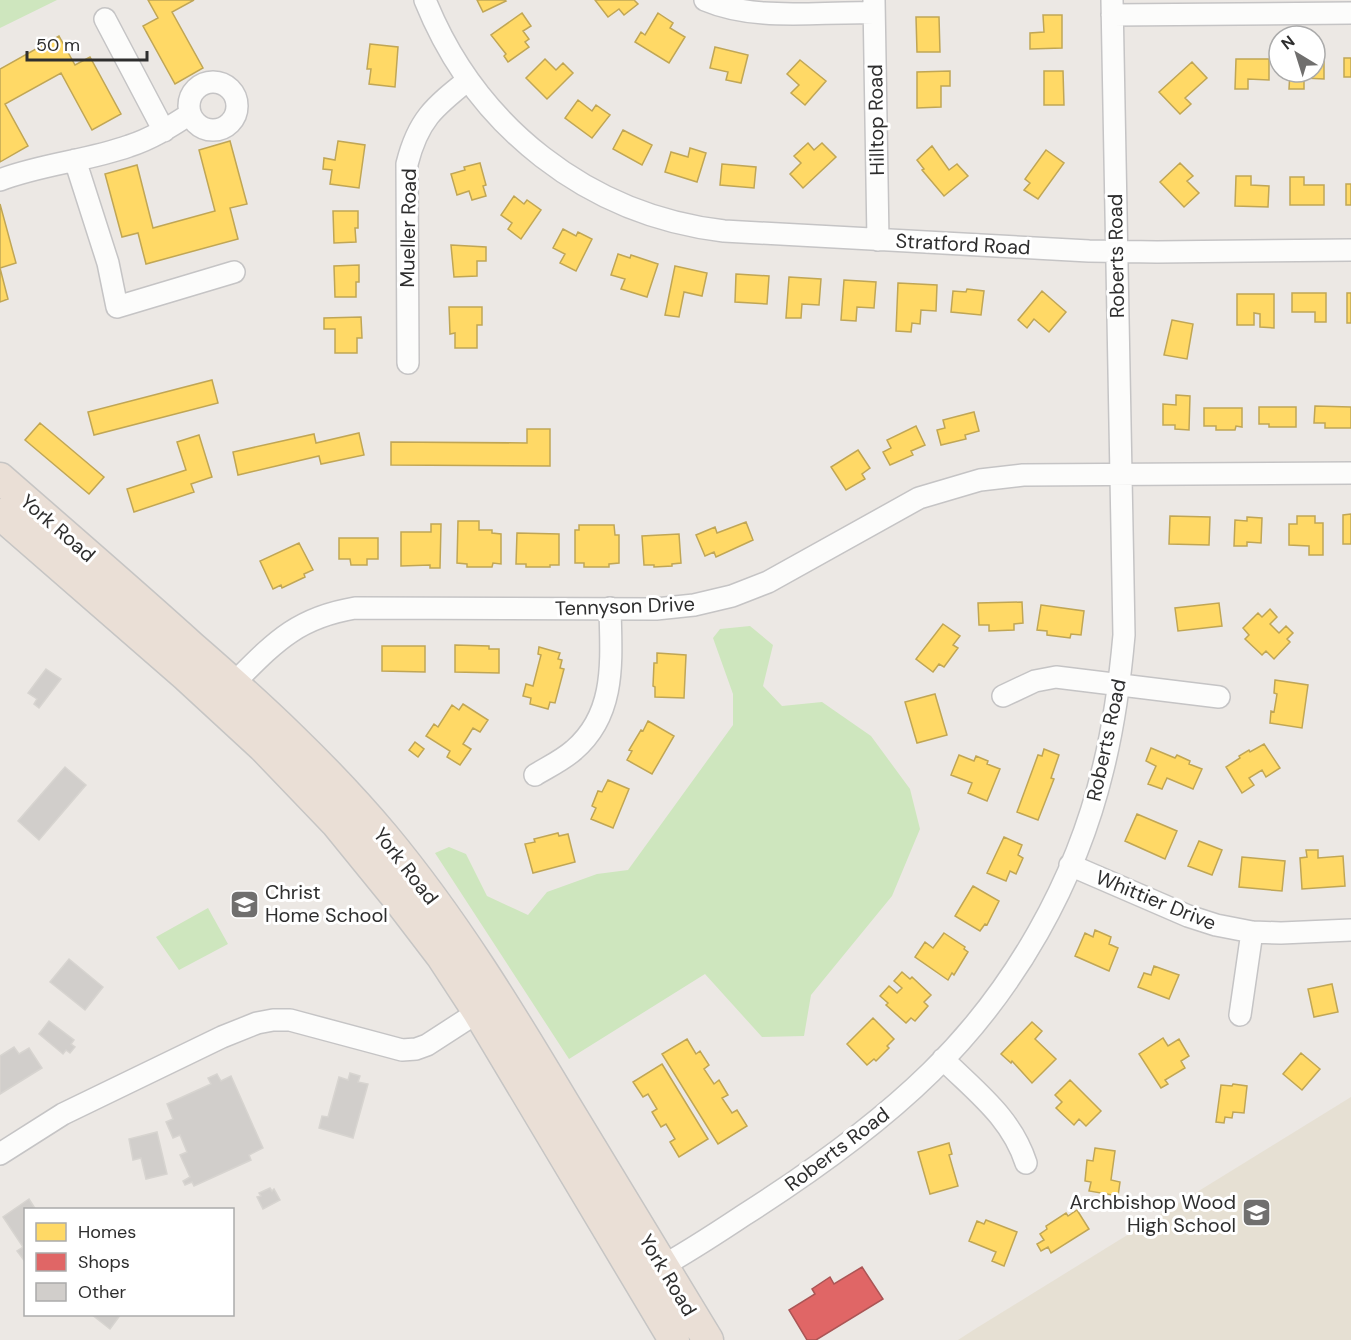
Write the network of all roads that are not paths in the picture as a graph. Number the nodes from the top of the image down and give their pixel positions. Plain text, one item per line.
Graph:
1 (425, 0) edge
2 (705, 0) edge
3 (874, 6) edge
4 (1112, 8) edge
5 (1351, 13) edge
6 (105, 19) dead end
7 (468, 80) junction
8 (190, 114) dead end
9 (164, 131) junction
10 (75, 160) junction
11 (0, 180) edge
12 (878, 240) junction
13 (1351, 250) edge
14 (1116, 251) junction
15 (234, 272) dead end
16 (408, 363) dead end
17 (1351, 473) edge
18 (1121, 474) junction
19 (0, 478) edge
20 (0, 514) edge
21 (610, 608) junction
22 (234, 683) junction
23 (1119, 685) junction
24 (1003, 696) dead end
25 (1219, 697) dead end
26 (535, 775) dead end
27 (1070, 865) junction
28 (1351, 930) edge
29 (1252, 932) junction
30 (478, 1012) junction
31 (1240, 1015) dead end
32 (943, 1059) junction
33 (0, 1154) edge
34 (1026, 1163) dead end
35 (651, 1273) junction
36 (674, 1340) edge
37 (708, 1340) edge

1 - 7 street
2 - 3 street
3 - 12 street, Hilltop Road
4 - 5 street
4 - 14 street, Roberts Road
6 - 9 street
7 - 12 street, Stratford Road
7 - 16 street, Mueller Road
8 - 9 street
9 - 10 street
10 - 11 street
10 - 15 street
12 - 14 street, Stratford Road
13 - 14 street, Stratford Road
14 - 18 street, Roberts Road
17 - 18 street
18 - 21 street, Tennyson Drive
18 - 23 street, Roberts Road
19 - 22 highway, York Road
20 - 30 highway, York Road
21 - 22 street, Tennyson Drive
21 - 26 street
22 - 35 highway, York Road
23 - 24 street
23 - 25 street
23 - 27 street, Roberts Road
27 - 29 street, Whittier Drive
27 - 32 street, Roberts Road
28 - 29 street, Whittier Drive
29 - 31 street
30 - 33 street
30 - 35 highway, York Road
32 - 34 street
32 - 35 street, Roberts Road
35 - 36 highway, York Road
35 - 37 highway, York Road

